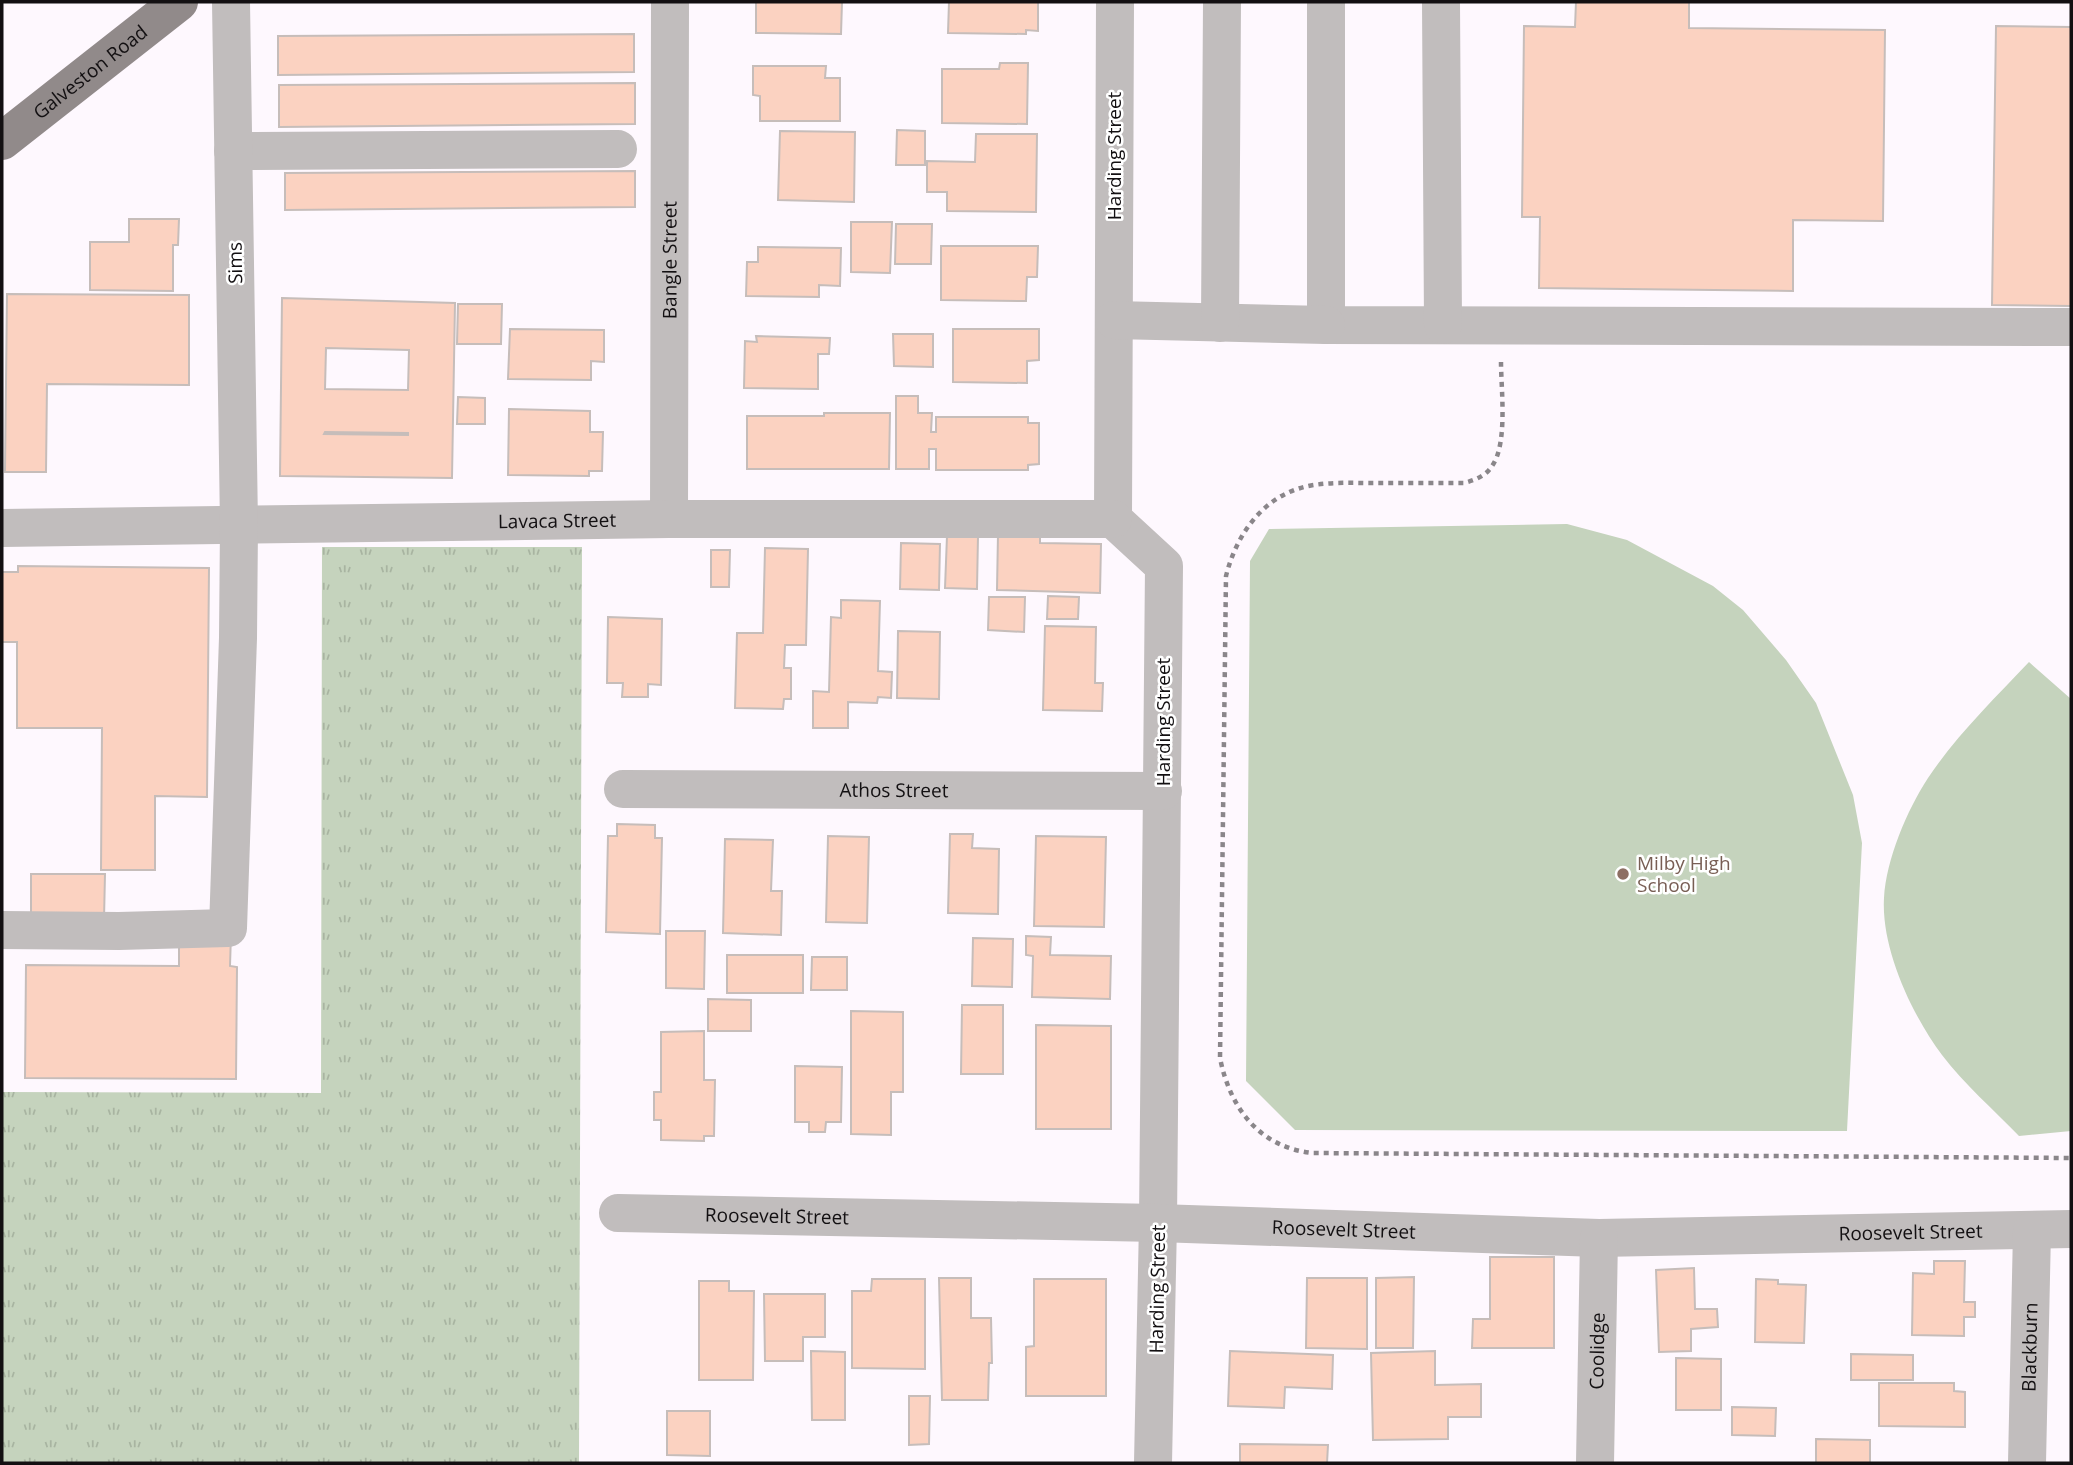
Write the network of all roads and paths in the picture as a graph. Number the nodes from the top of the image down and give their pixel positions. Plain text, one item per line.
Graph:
1 (179, 2) edge
2 (231, 2) edge
3 (670, 2) edge
4 (1115, 2) edge
5 (1222, 2) edge
6 (1326, 2) edge
7 (1441, 2) edge
8 (2, 141) edge
9 (618, 149) dead end
10 (233, 151) junction
11 (1114, 320) junction
12 (1220, 323) junction
13 (1326, 325) junction
14 (1443, 325) junction
15 (2071, 327) edge
16 (1501, 362) dead end
17 (669, 519) junction
18 (1113, 519) junction
19 (239, 525) junction
20 (2, 528) edge
21 (623, 789) dead end
22 (1163, 790) junction
23 (2, 930) edge
24 (2071, 1158) edge
25 (618, 1213) dead end
26 (1158, 1223) junction
27 (2071, 1229) edge
28 (2032, 1231) junction
29 (1599, 1238) junction
30 (1153, 1463) edge
31 (1595, 1463) edge
32 (2027, 1463) edge

1 - 8 main road, Galveston Road
2 - 10 street, Sims
3 - 17 street, Bangle Street
4 - 11 street, Harding Street
5 - 12 street
6 - 13 street
7 - 14 street
9 - 10 street
10 - 19 street, Sims
11 - 12 street
11 - 18 street, Harding Street
12 - 13 street
13 - 14 street
14 - 15 street
16 - 24 path
17 - 18 street, Lavaca Street
17 - 19 street, Lavaca Street
18 - 22 street, Harding Street
19 - 20 street, Lavaca Street
19 - 23 street, Sims
21 - 22 street, Athos Street
22 - 26 street, Harding Street
25 - 26 street, Roosevelt Street
26 - 29 street, Roosevelt Street
26 - 30 street, Harding Street
27 - 28 street, Roosevelt Street
28 - 29 street, Roosevelt Street
28 - 32 street, Blackburn
29 - 31 street, Coolidge

